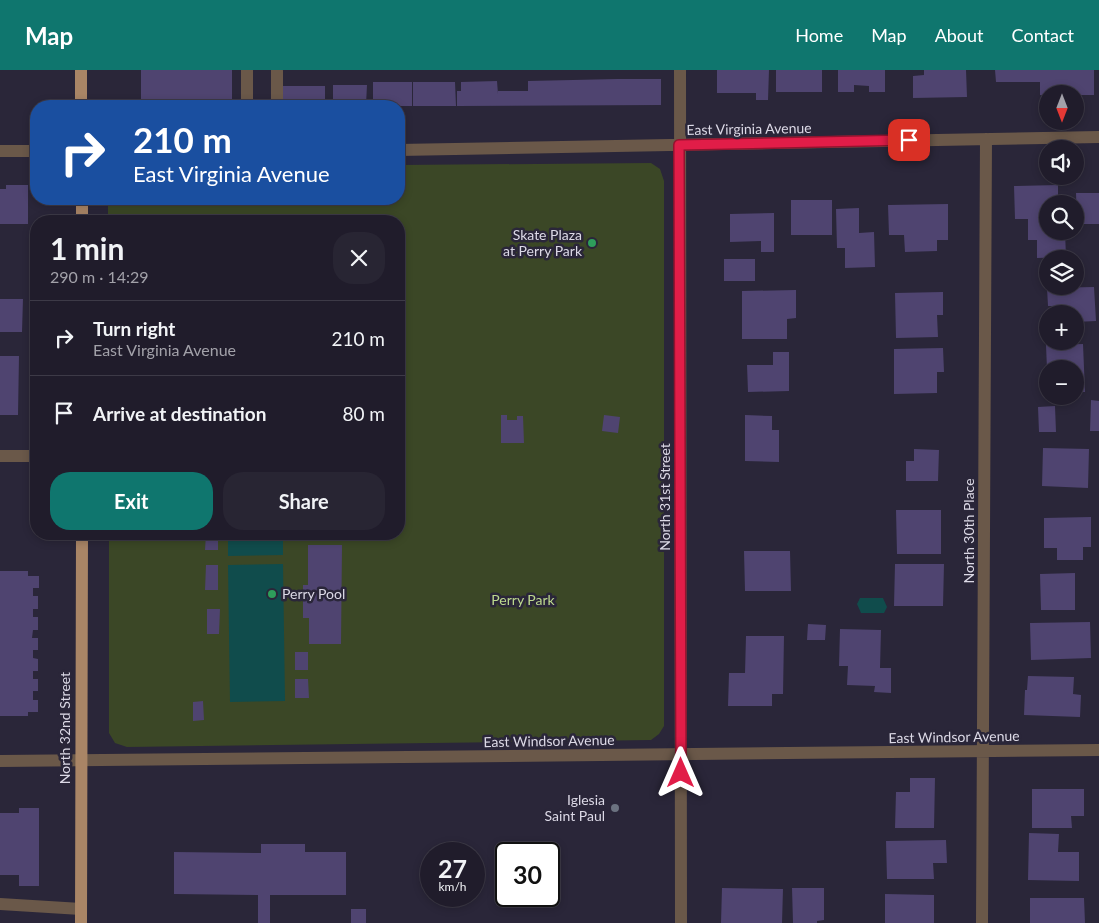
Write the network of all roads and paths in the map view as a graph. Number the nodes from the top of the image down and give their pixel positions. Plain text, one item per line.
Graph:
1 (81, 70) edge
2 (247, 70) edge
3 (680, 70) edge
4 (277, 71) edge
5 (82, 100) edge
6 (247, 100) edge
7 (277, 100) edge
8 (1099, 137) edge
9 (986, 139) junction
10 (679, 145) junction
11 (405, 150) edge
12 (0, 151) edge
13 (30, 151) edge
14 (0, 456) edge
15 (30, 456) edge
16 (82, 540) edge
17 (1099, 750) edge
18 (982, 752) junction
19 (681, 754) junction
20 (0, 762) edge
21 (80, 762) junction
22 (0, 904) edge
23 (81, 909) junction
24 (81, 923) edge
25 (681, 923) edge
26 (982, 923) edge

1 - 5 main road
2 - 6 street
3 - 10 street, North 31st Street
4 - 7 street
8 - 9 street, East Virginia Avenue
9 - 10 street, East Virginia Avenue
9 - 18 street, North 30th Place
10 - 11 street, East Virginia Avenue
10 - 19 street, North 31st Street
12 - 13 street
14 - 15 street
16 - 21 main road, North 32nd Street
17 - 18 street, East Windsor Avenue
18 - 19 street, East Windsor Avenue
18 - 26 street, North 30th Place
19 - 21 street, East Windsor Avenue
19 - 25 street, North 31st Street
20 - 21 street, East Windsor Avenue
21 - 23 main road, North 32nd Street
22 - 23 street
23 - 24 main road, North 32nd Street

